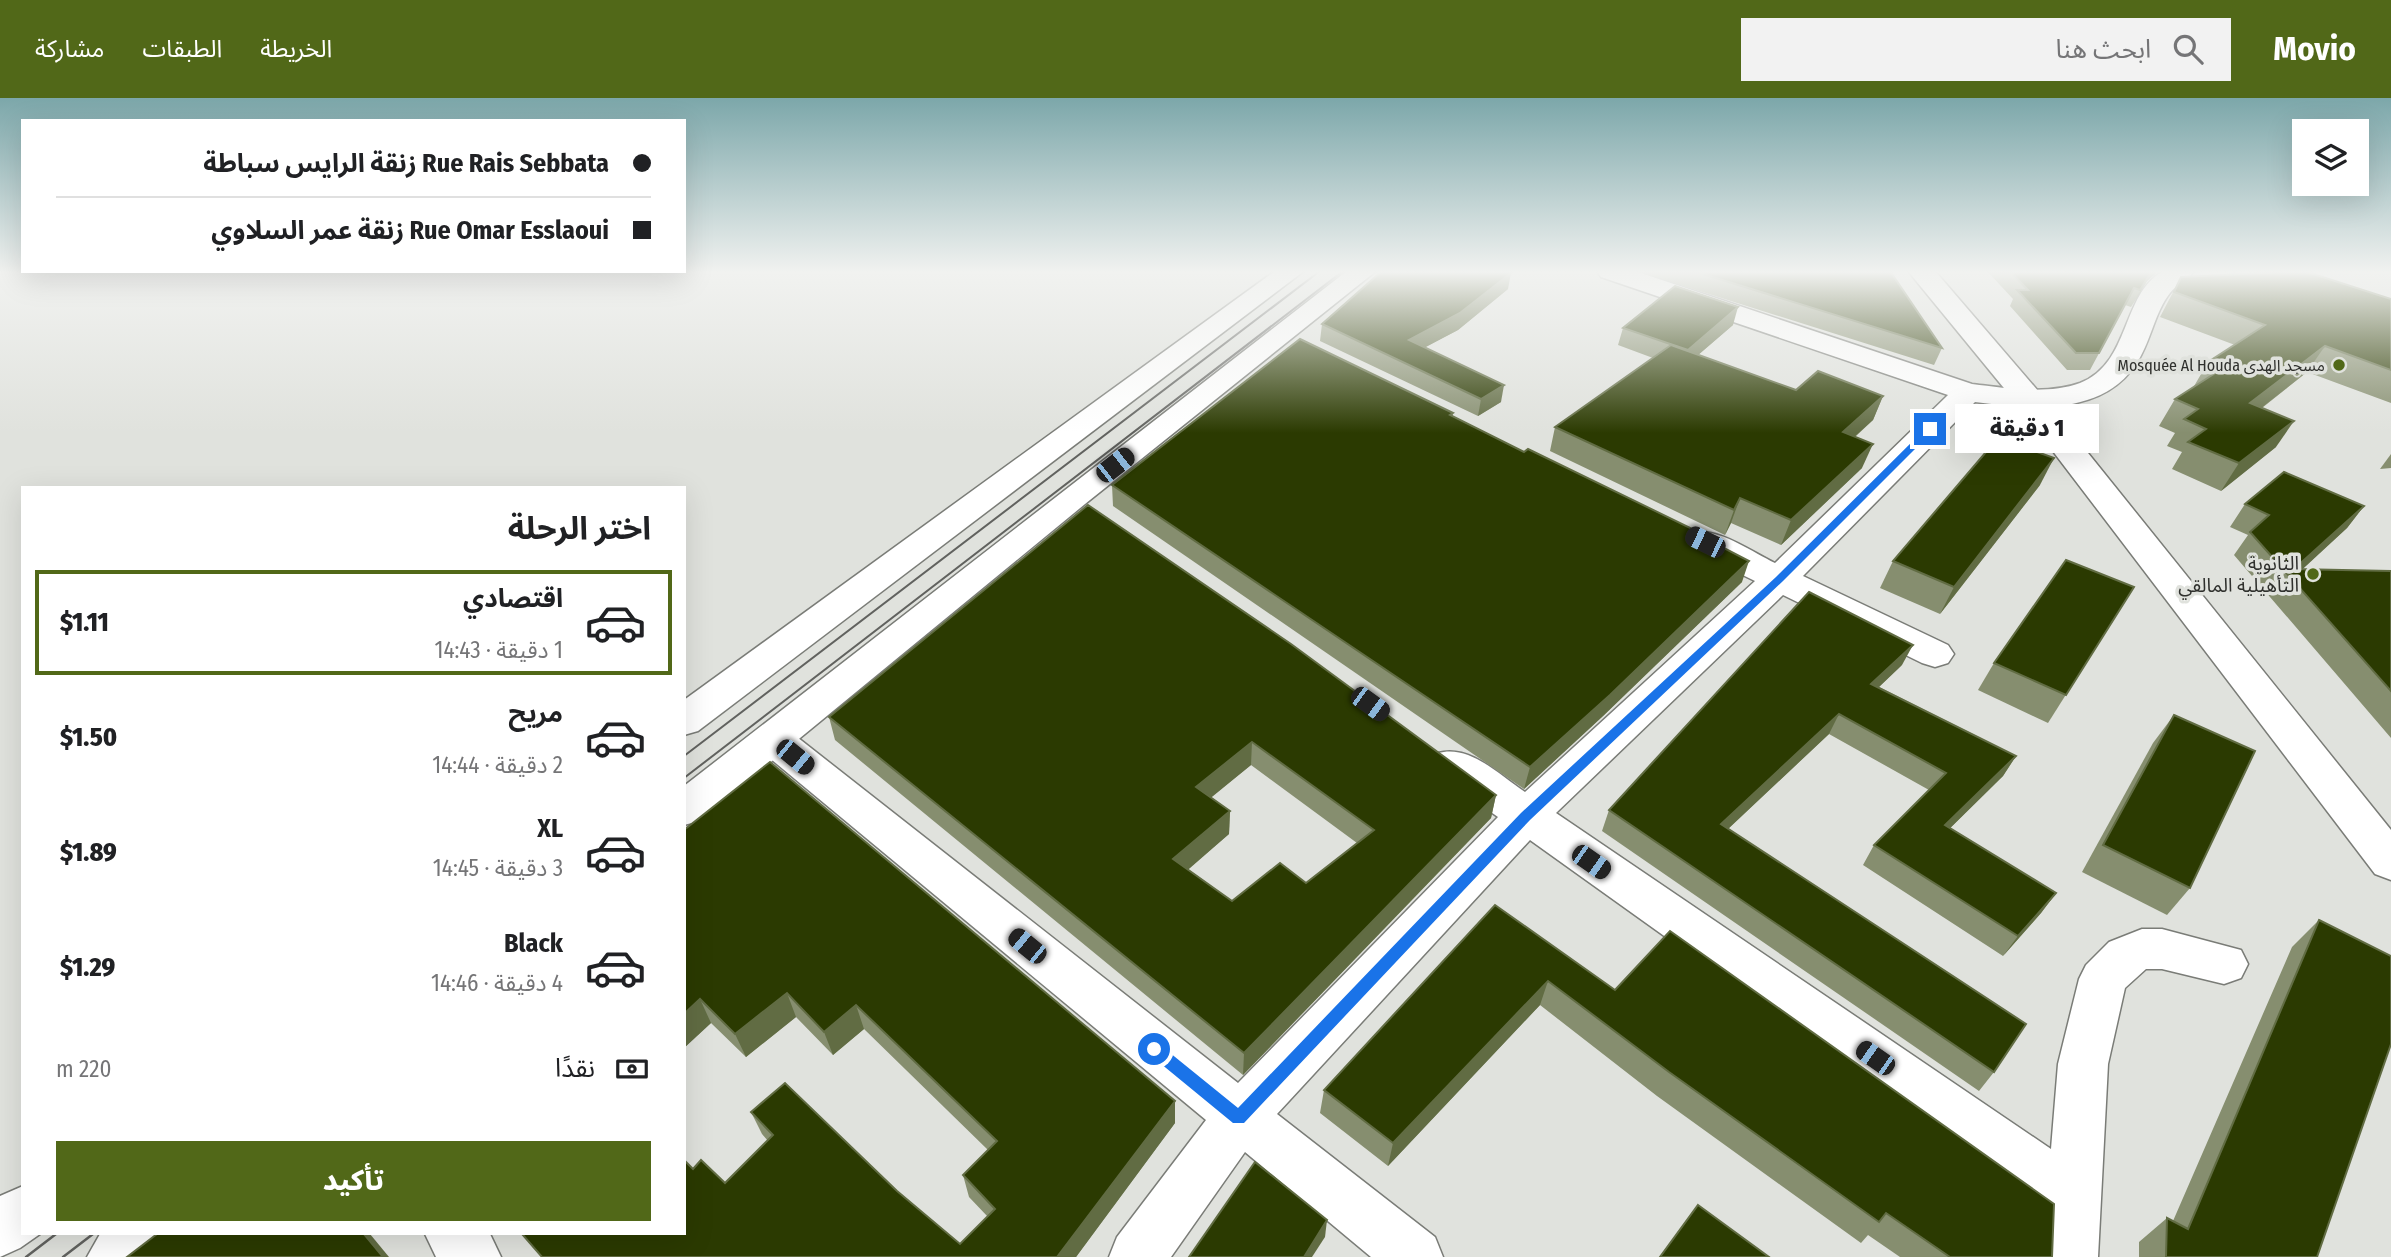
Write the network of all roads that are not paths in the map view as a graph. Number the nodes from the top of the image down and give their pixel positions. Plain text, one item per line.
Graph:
1 (1218, 325) edge
2 (1310, 325) edge
3 (1770, 325) edge
4 (1967, 325) edge
5 (2141, 325) edge
6 (1968, 392) junction
7 (2028, 398) junction
8 (1073, 498) junction
9 (1108, 521) edge
10 (1680, 530) edge
11 (1779, 579) junction
12 (1936, 654) dead end
13 (686, 720) edge
14 (774, 740) junction
15 (1426, 744) edge
16 (686, 807) edge
17 (1525, 817) junction
18 (2391, 862) edge
19 (2224, 964) dead end
20 (1239, 1118) junction
21 (2072, 1195) junction
22 (21, 1214) edge
23 (0, 1230) edge
24 (143, 1235) edge
25 (454, 1235) edge
26 (115, 1257) edge
27 (473, 1257) edge
28 (1137, 1257) edge
29 (1415, 1257) edge
30 (2070, 1257) edge

1 - 13 street
2 - 8 street
3 - 6 street
4 - 7 street
5 - 7 street
6 - 7 street
6 - 11 street
7 - 18 street
8 - 9 street
8 - 14 street
10 - 11 street
11 - 12 street
11 - 17 street
14 - 16 street
14 - 20 street
15 - 17 street
17 - 20 street
17 - 21 street
19 - 21 street
20 - 28 street
20 - 29 street
21 - 30 street
22 - 23 street
24 - 26 street
25 - 27 street

